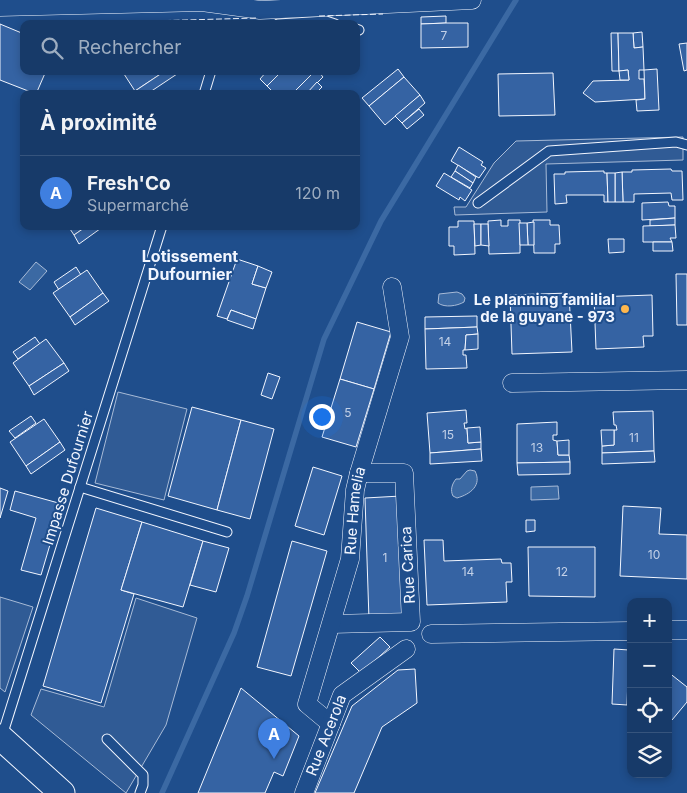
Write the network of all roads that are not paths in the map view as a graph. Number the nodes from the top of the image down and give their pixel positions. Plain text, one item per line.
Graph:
1 (472, 0) edge
2 (0, 7) edge
3 (210, 75) edge
4 (205, 90) edge
5 (687, 145) edge
6 (478, 203) dead end
7 (161, 230) edge
8 (392, 287) dead end
9 (687, 380) edge
10 (512, 383) dead end
11 (359, 473) junction
12 (80, 487) junction
13 (227, 532) dead end
14 (332, 624) junction
15 (672, 630) edge
16 (687, 630) edge
17 (627, 631) edge
18 (431, 634) dead end
19 (406, 649) dead end
20 (330, 724) junction
21 (1, 738) edge
22 (107, 739) dead end
23 (62, 793) edge
24 (140, 793) edge
25 (304, 793) edge

1 - 2 street
3 - 4 lane
5 - 6 lane
7 - 12 lane, Impasse Dufournier
8 - 11 street, Rue Hamelia
9 - 10 street
11 - 14 street, Rue Hamelia
11 - 14 street, Rue Carica
12 - 13 lane
12 - 21 lane, Impasse Dufournier
14 - 20 street, Rue Hamelia
15 - 16 street
17 - 18 street
19 - 20 street, Rue Acerola
20 - 25 street, Rue Acerola
21 - 23 main road
22 - 24 lane

